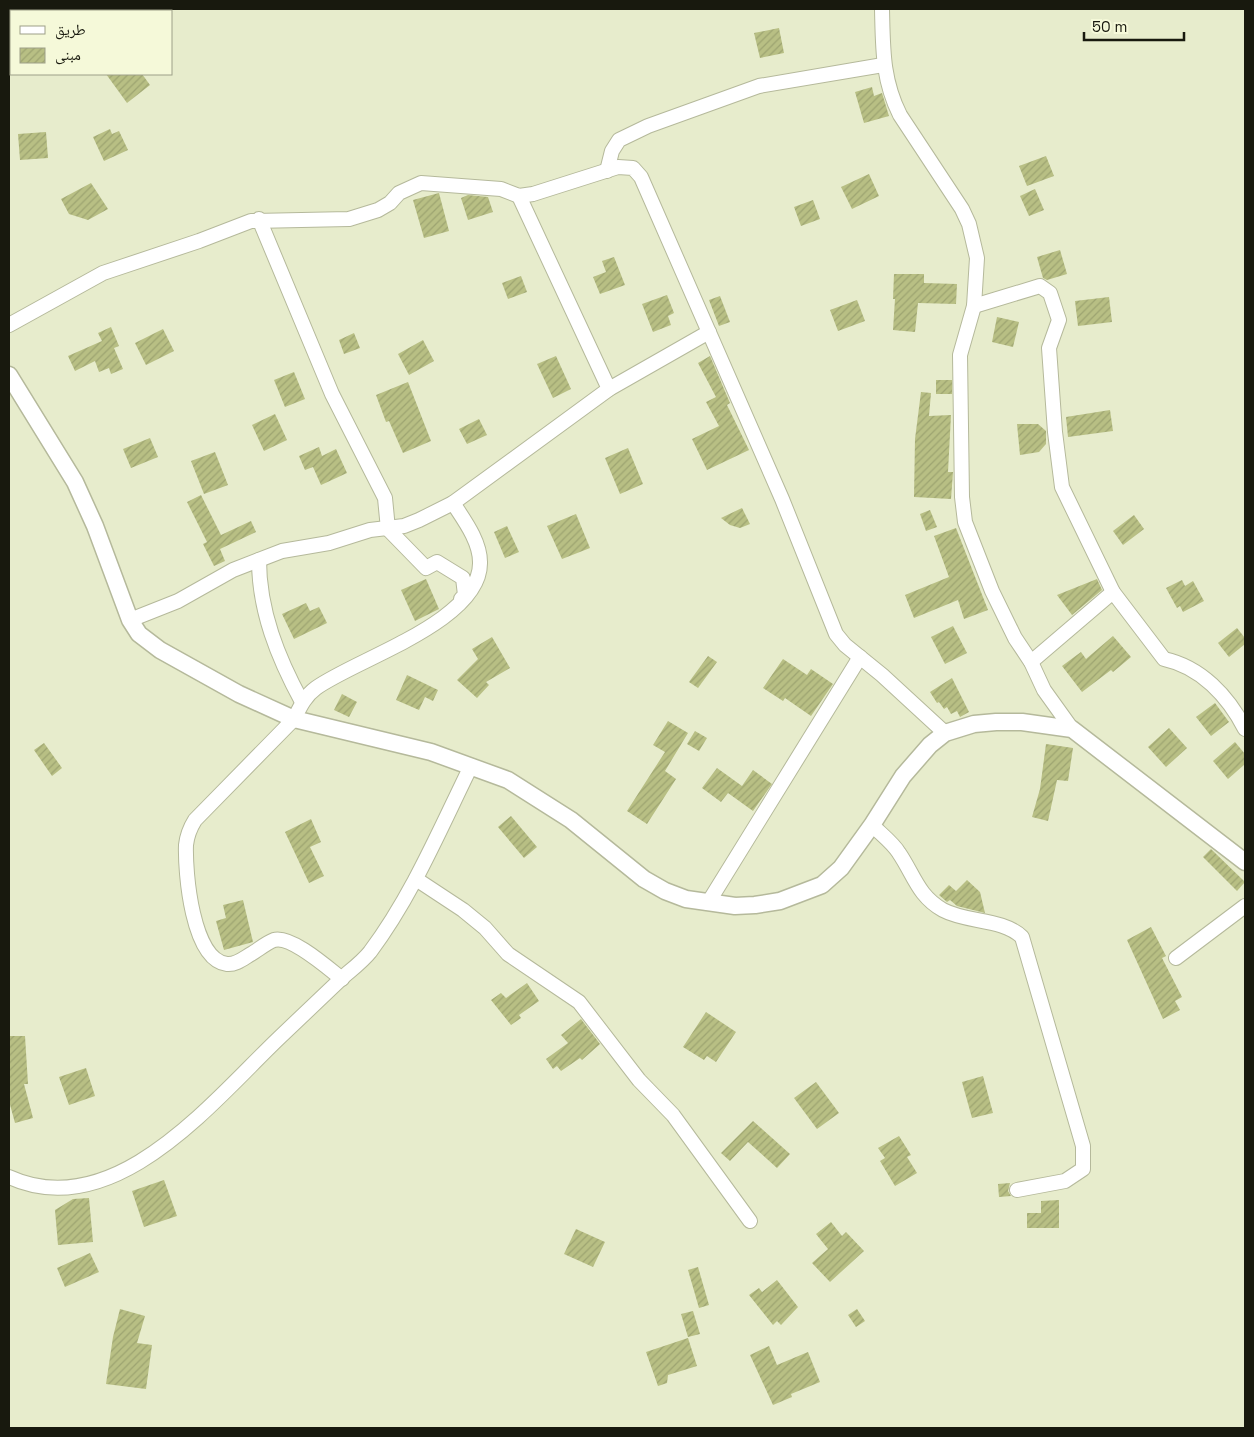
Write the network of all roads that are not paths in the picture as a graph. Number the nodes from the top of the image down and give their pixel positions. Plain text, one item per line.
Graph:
1 (882, 9) edge
2 (883, 65) junction
3 (607, 170) junction
4 (519, 196) junction
5 (259, 219) junction
6 (974, 306) junction
7 (9, 324) edge
8 (709, 332) junction
9 (9, 375) edge
10 (609, 389) junction
11 (453, 503) junction
12 (388, 529) junction
13 (259, 560) junction
14 (1113, 592) junction
15 (445, 616) junction
16 (130, 620) junction
17 (860, 657) junction
18 (1031, 662) junction
19 (302, 702) junction
20 (294, 719) junction
21 (1072, 729) junction
22 (1245, 729) edge
23 (945, 733) junction
24 (471, 766) junction
25 (872, 826) junction
26 (1245, 862) edge
27 (416, 879) junction
28 (708, 903) junction
29 (1245, 906) edge
30 (1176, 958) dead end
31 (342, 978) junction
32 (9, 1177) edge
33 (1017, 1190) dead end
34 (750, 1221) dead end

1 - 2 street
2 - 3 street
2 - 6 street
3 - 4 street
3 - 8 street
4 - 5 street
4 - 10 street
5 - 7 street
5 - 12 street
6 - 14 street
6 - 18 street
8 - 10 street
8 - 17 street
9 - 16 street
10 - 11 street
11 - 12 street
11 - 15 street
12 - 13 street
12 - 15 street
13 - 16 street
13 - 19 street
14 - 18 street
14 - 22 street
15 - 19 street
16 - 20 street
17 - 23 street
17 - 28 street
18 - 21 street
19 - 20 street
20 - 24 street
20 - 31 street
21 - 23 street
21 - 26 street
23 - 25 street
24 - 27 street
24 - 28 street
25 - 28 street
25 - 33 street
27 - 31 street
27 - 34 street
29 - 30 street
31 - 32 street

